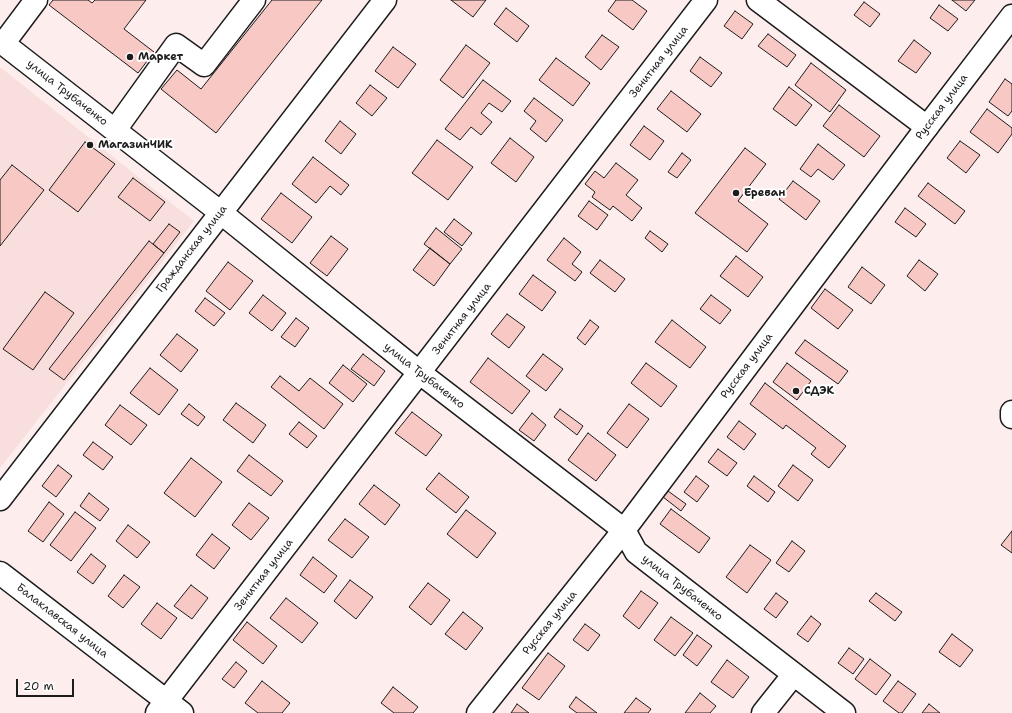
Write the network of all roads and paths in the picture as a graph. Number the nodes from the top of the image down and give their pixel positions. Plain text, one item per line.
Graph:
1 (36, 0) edge
2 (254, 0) edge
3 (385, 0) edge
4 (706, 0) edge
5 (758, 0) edge
6 (1012, 16) edge
7 (2, 42) edge
8 (927, 127) junction
9 (115, 130) junction
10 (220, 212) junction
11 (420, 373) junction
12 (1012, 412) edge
13 (1012, 417) edge
14 (0, 499) edge
15 (624, 530) junction
16 (0, 573) edge
17 (794, 674) junction
18 (169, 709) edge
19 (478, 713) edge
20 (764, 713) edge
21 (844, 713) edge

1 - 7 street
2 - 9 street
3 - 10 street, Гражданская улица
4 - 11 street, Зенитная улица
5 - 8 street
6 - 8 street, Русская улица
7 - 9 street, улица Трубаченко
8 - 15 street, Русская улица
9 - 10 street, улица Трубаченко
10 - 11 street, улица Трубаченко
10 - 14 street, Гражданская улица
11 - 15 street, улица Трубаченко
11 - 18 street, Зенитная улица
12 - 13 street
15 - 17 street, улица Трубаченко
15 - 19 street, Русская улица
16 - 18 street, Балаклавская улица
17 - 20 street
17 - 21 street, улица Трубаченко

